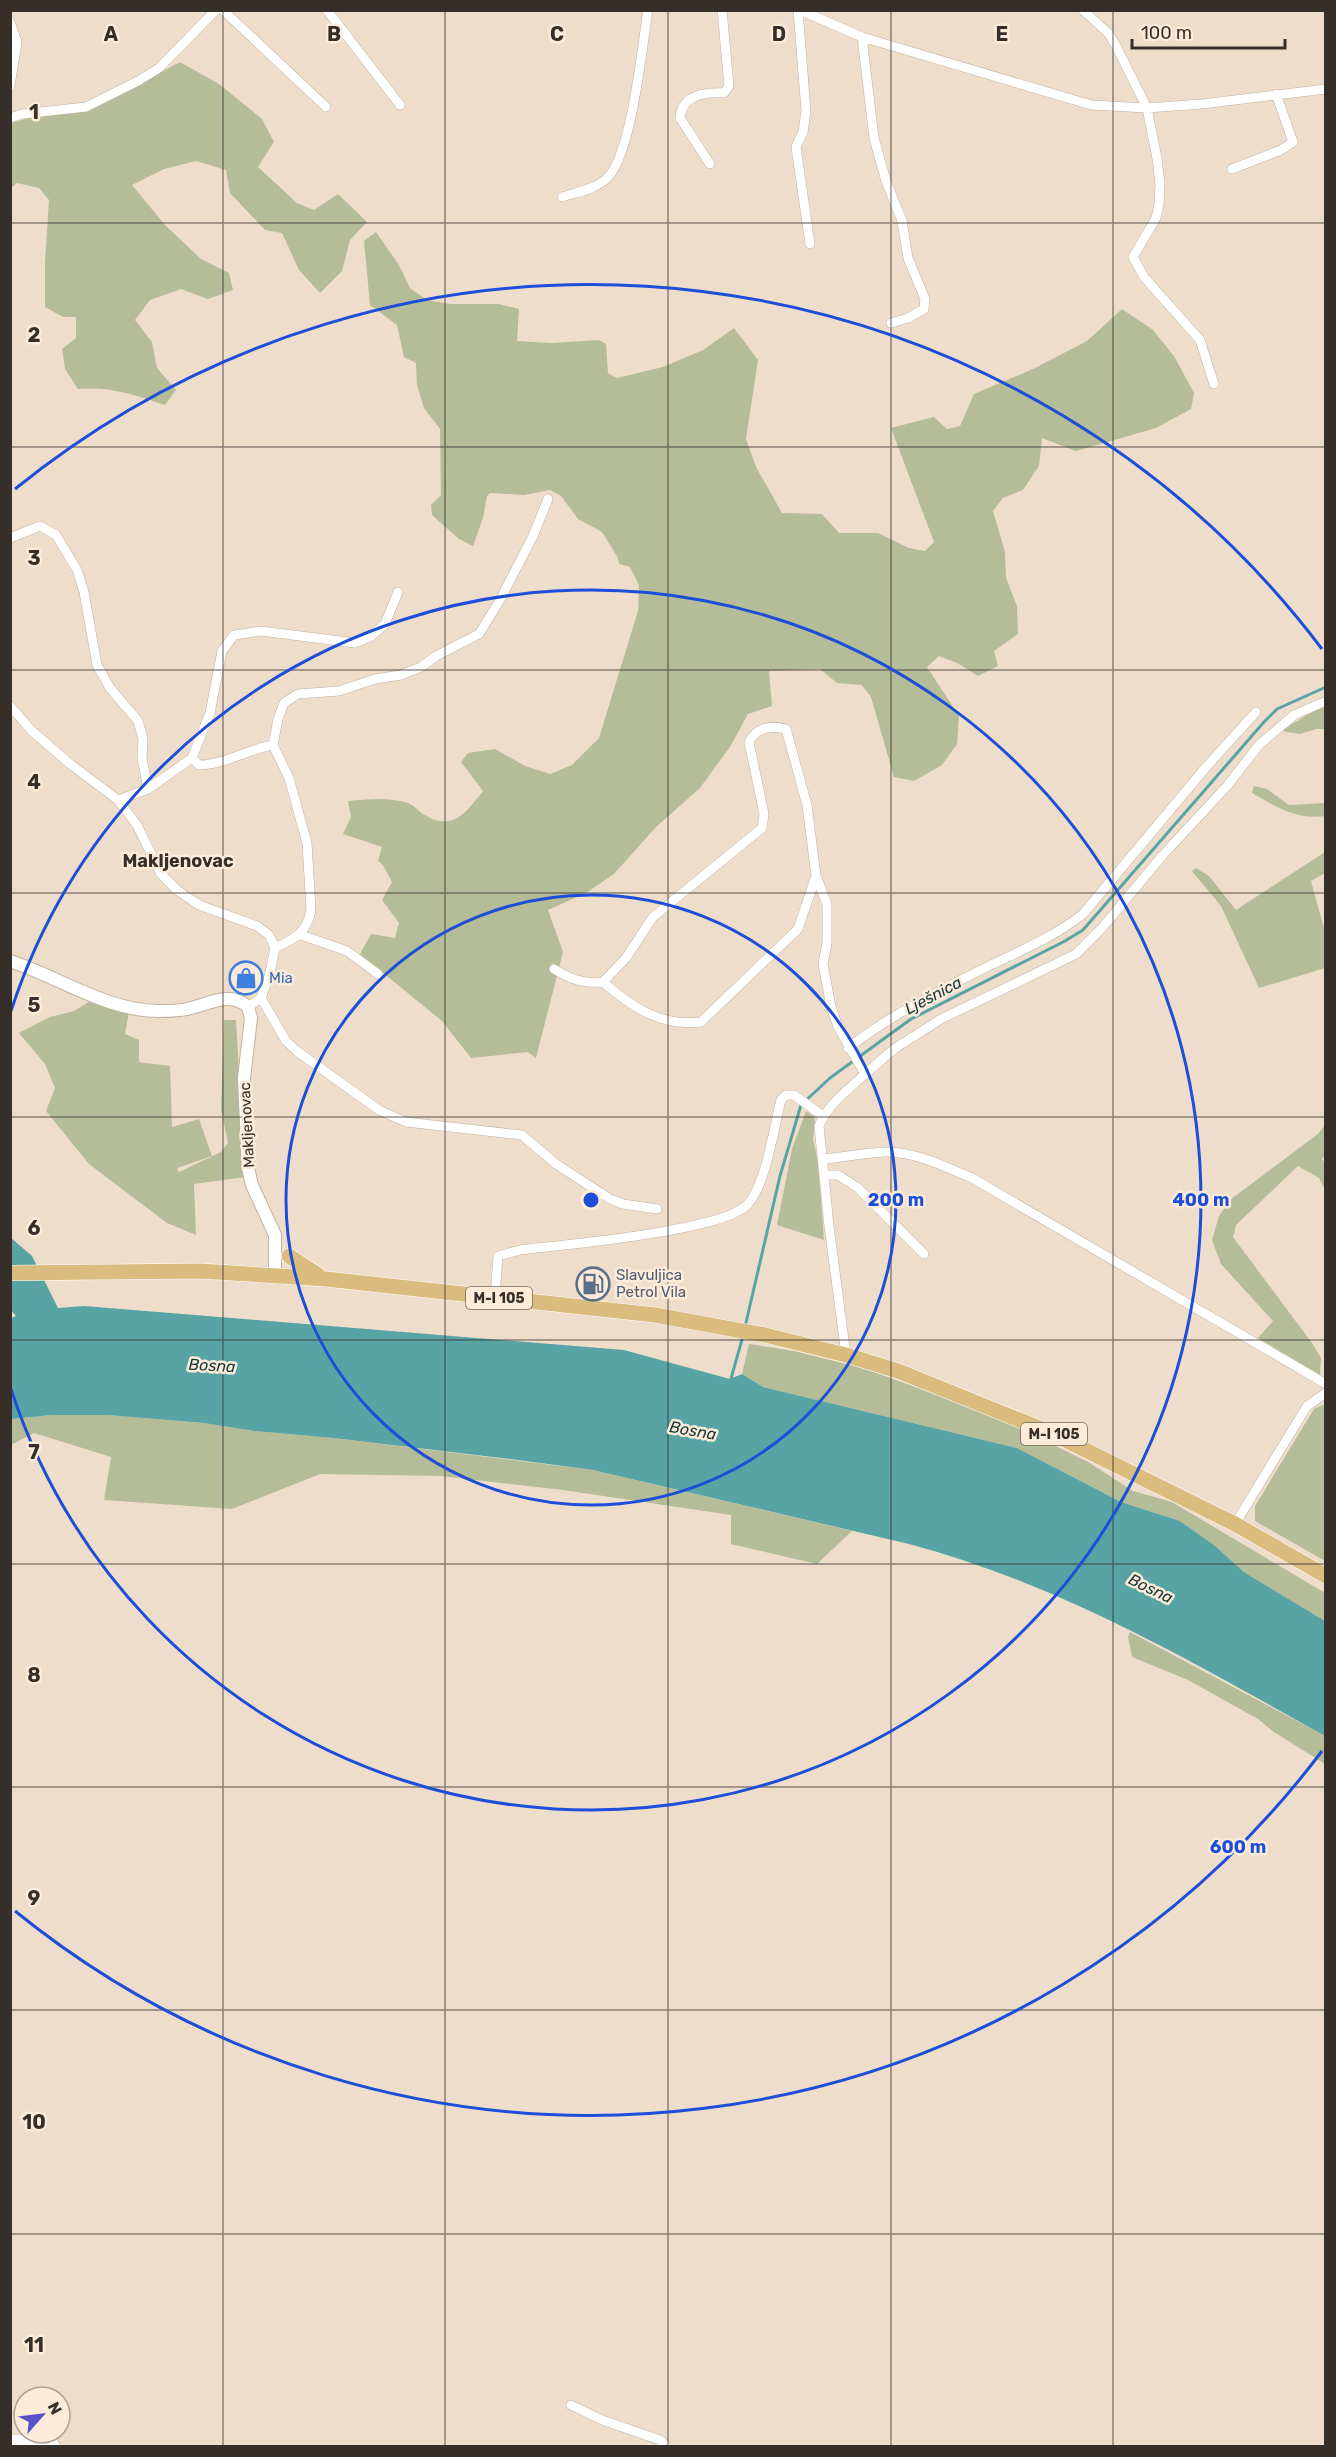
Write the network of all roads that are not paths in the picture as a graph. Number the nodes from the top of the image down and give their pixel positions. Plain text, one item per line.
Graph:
1 (216, 10) edge
2 (223, 10) edge
3 (327, 10) edge
4 (648, 10) edge
5 (722, 10) edge
6 (799, 10) edge
7 (1083, 10) edge
8 (10, 21) edge
9 (862, 37) junction
10 (10, 86) edge
11 (1326, 89) edge
12 (1276, 94) junction
13 (400, 105) dead end
14 (326, 107) dead end
15 (1147, 108) junction
16 (10, 118) edge
17 (710, 165) dead end
18 (1232, 169) dead end
19 (562, 197) dead end
20 (810, 244) dead end
21 (891, 323) dead end
22 (1214, 384) dead end
23 (548, 499) dead end
24 (10, 538) edge
25 (398, 592) dead end
26 (1326, 701) edge
27 (10, 706) edge
28 (1256, 712) dead end
29 (273, 745) junction
30 (192, 758) junction
31 (148, 789) junction
32 (118, 800) junction
33 (816, 876) junction
34 (301, 934) junction
35 (275, 948) junction
36 (10, 961) edge
37 (554, 969) dead end
38 (378, 974) dead end
39 (603, 982) junction
40 (261, 998) junction
41 (248, 1007) junction
42 (850, 1050) junction
43 (863, 1070) junction
44 (823, 1116) junction
45 (824, 1159) junction
46 (825, 1175) junction
47 (657, 1209) dead end
48 (275, 1235) junction
49 (924, 1254) dead end
50 (289, 1256) junction
51 (10, 1274) edge
52 (278, 1275) junction
53 (326, 1279) junction
54 (495, 1297) junction
55 (846, 1354) junction
56 (1326, 1384) edge
57 (1326, 1393) edge
58 (1235, 1524) junction
59 (1326, 1576) edge
60 (571, 2405) dead end
61 (10, 2441) edge
62 (53, 2446) edge
63 (666, 2446) edge

1 - 16 street
2 - 14 street
3 - 13 street
4 - 19 street
5 - 17 street
6 - 9 street
6 - 20 street
7 - 15 street
8 - 10 street
9 - 15 street
9 - 21 street
11 - 12 street
12 - 15 street
12 - 18 street
15 - 22 street
23 - 29 street
24 - 31 street
25 - 30 street
26 - 43 street
27 - 32 street
28 - 42 street
29 - 30 street
29 - 34 street
30 - 31 street
31 - 32 street
32 - 35 street
33 - 39 street
33 - 39 street
33 - 42 street
34 - 35 street
34 - 38 street
35 - 40 street
36 - 41 street
37 - 39 street
40 - 41 street
40 - 47 street
41 - 48 street, Makljenovac
42 - 43 street
43 - 44 street
44 - 45 street
44 - 54 street
45 - 46 street
45 - 56 street
46 - 49 street
46 - 55 street
48 - 50 street
48 - 52 street, Makljenovac
50 - 52 street
50 - 53 main road
51 - 52 main road, M-I 105
52 - 53 main road, M-I 105
53 - 54 main road, M-I 105
54 - 55 main road, M-I 105
55 - 58 main road, M-I 105
57 - 58 street
58 - 59 main road, M-I 105
60 - 63 street
61 - 62 main road

